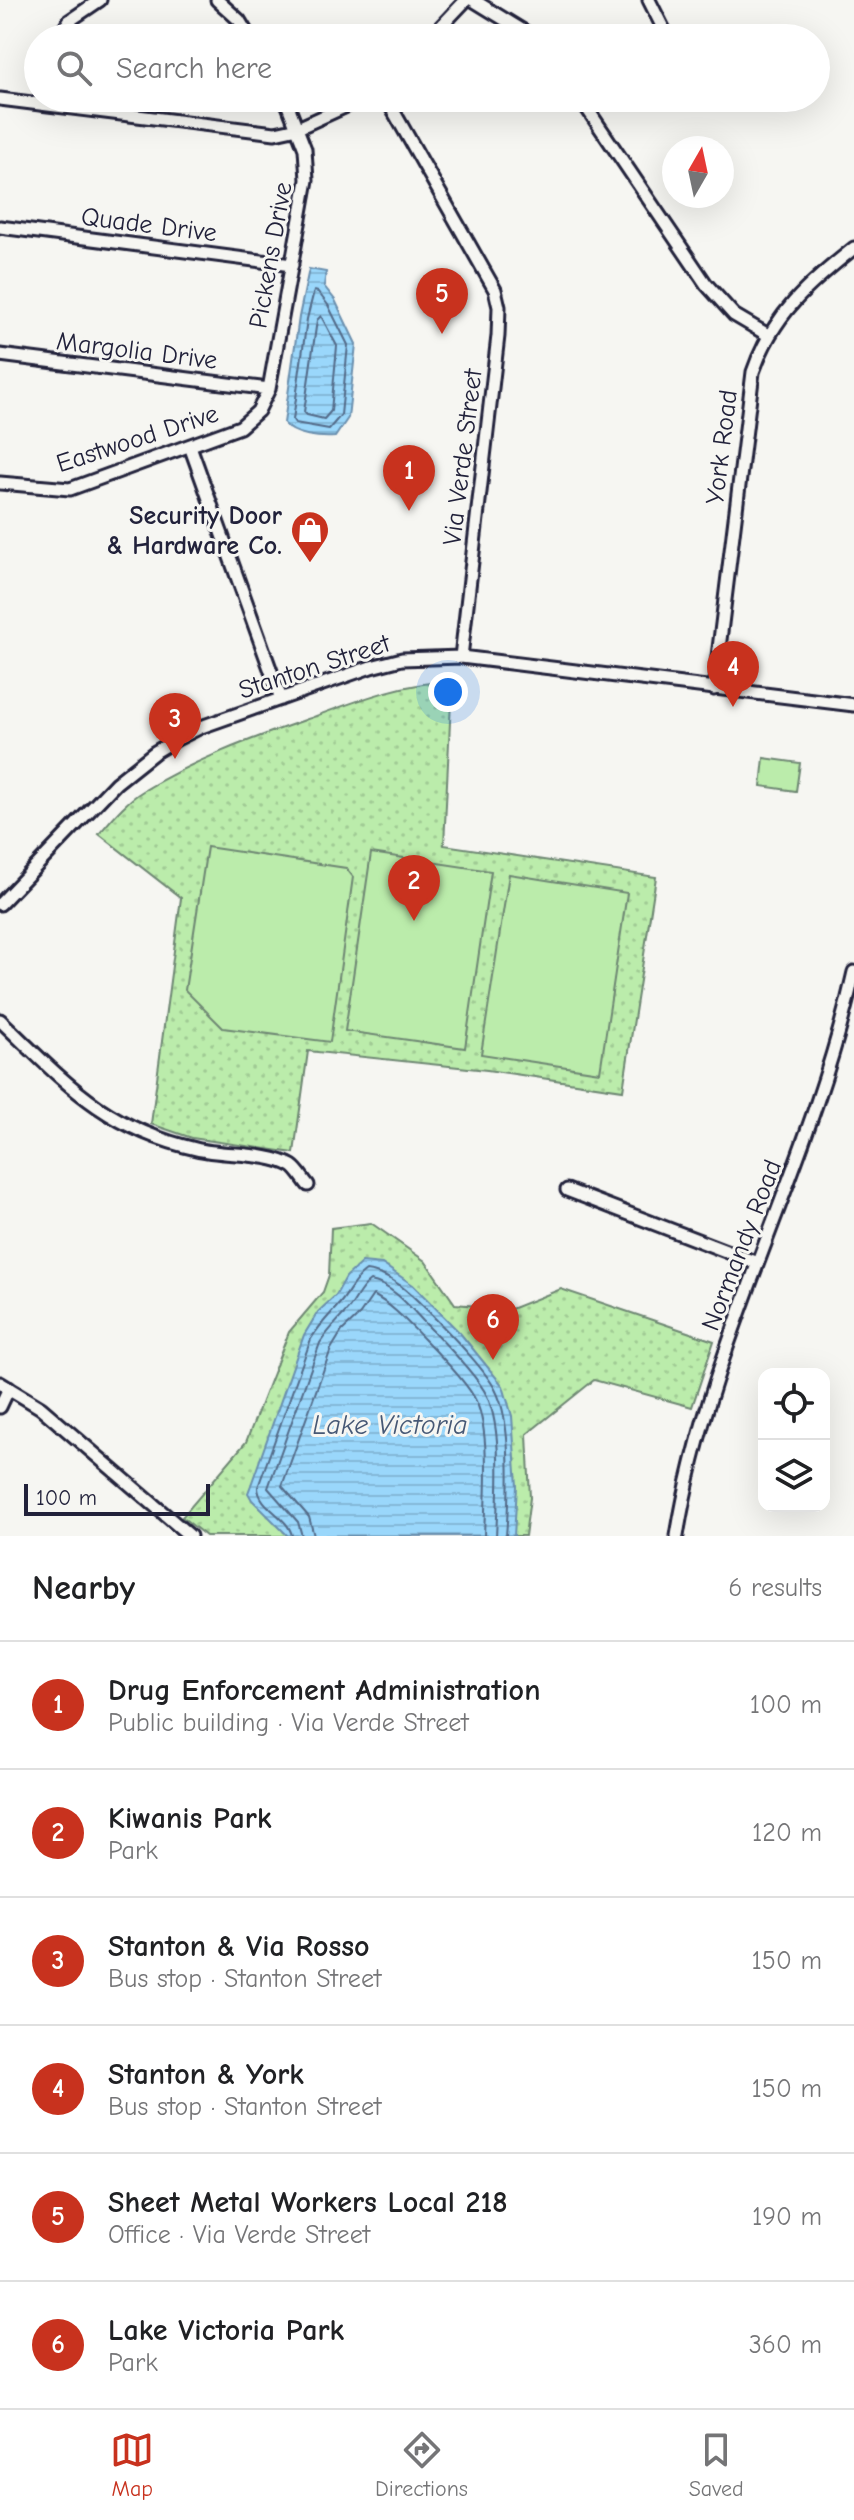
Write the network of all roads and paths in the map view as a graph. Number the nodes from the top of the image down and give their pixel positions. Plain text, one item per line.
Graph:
1 (100, 0) edge
2 (217, 0) edge
3 (466, 0) edge
4 (473, 0) edge
5 (649, 0) edge
6 (67, 24) edge
7 (241, 24) edge
8 (443, 24) edge
9 (512, 24) edge
10 (661, 24) edge
11 (0, 99) edge
12 (24, 100) edge
13 (123, 112) edge
14 (291, 112) edge
15 (333, 112) edge
16 (394, 112) edge
17 (589, 112) edge
18 (298, 128) junction
19 (0, 227) edge
20 (854, 248) edge
21 (292, 265) junction
22 (768, 335) junction
23 (0, 355) edge
24 (269, 389) junction
25 (190, 446) junction
26 (0, 483) edge
27 (461, 657) junction
28 (714, 689) junction
29 (281, 699) junction
30 (854, 705) edge
31 (0, 904) edge
32 (854, 972) edge
33 (0, 1020) edge
34 (308, 1185) dead end
35 (567, 1190) dead end
36 (757, 1263) junction
37 (5, 1385) edge
38 (0, 1407) edge
39 (190, 1536) edge
40 (677, 1536) edge

1 - 6 street
2 - 7 street
3 - 8 street
4 - 9 street
5 - 10 street
11 - 12 street
13 - 18 street
14 - 18 street, Pickens Drive
15 - 18 street
16 - 27 street, Via Verde Street
17 - 22 street
18 - 21 street, Pickens Drive
19 - 21 street, Quade Drive
20 - 22 street, York Road
21 - 24 street, Pickens Drive
22 - 28 street, York Road
23 - 24 street, Margolia Drive
24 - 25 street, Eastwood Drive
25 - 26 street, Eastwood Drive
25 - 29 street
27 - 28 street, Stanton Street
27 - 29 street, Stanton Street
28 - 30 street, Stanton Street
29 - 31 street, Stanton Street
32 - 36 street, Normandy Road
33 - 34 street
35 - 36 street
36 - 40 street, Normandy Road
37 - 38 street
37 - 39 street

